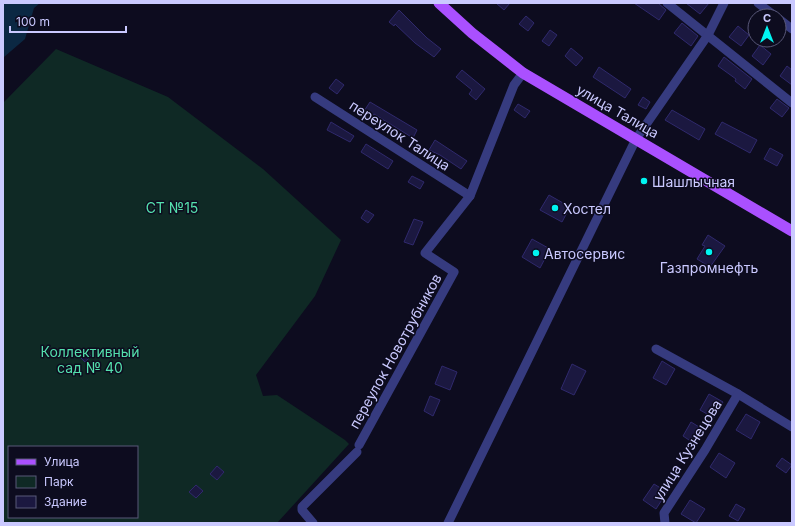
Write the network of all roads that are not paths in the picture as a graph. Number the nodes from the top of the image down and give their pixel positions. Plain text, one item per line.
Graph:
1 (439, 3) edge
2 (667, 3) edge
3 (724, 3) edge
4 (708, 35) junction
5 (523, 73) junction
6 (315, 97) dead end
7 (792, 103) edge
8 (636, 139) junction
9 (470, 196) junction
10 (792, 231) edge
11 (656, 349) dead end
12 (738, 394) junction
13 (792, 427) edge
14 (313, 523) edge
15 (448, 523) edge
16 (666, 523) edge

1 - 5 main road, улица Талица
2 - 4 street
3 - 4 street
4 - 7 street
4 - 8 street
5 - 8 main road, улица Талица
5 - 9 street, переулок Новотрубников
6 - 9 street, переулок Талица
8 - 10 main road, улица Талица
8 - 15 street
9 - 14 street, переулок Новотрубников
11 - 12 street
12 - 13 street
12 - 16 street, улица Кузнецова

